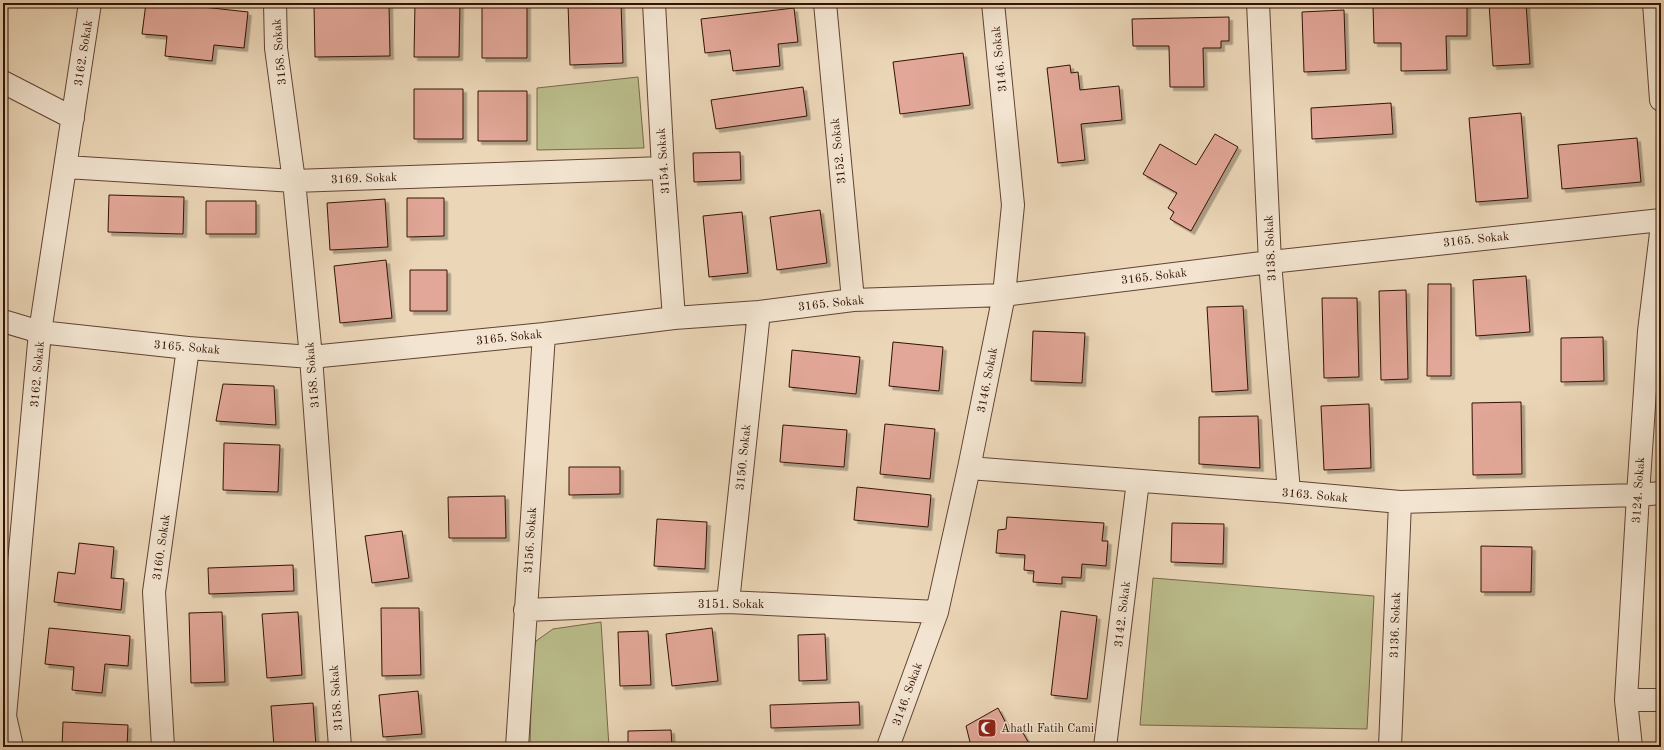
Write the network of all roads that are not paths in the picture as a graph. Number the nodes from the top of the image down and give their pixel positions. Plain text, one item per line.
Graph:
1 (90, 3) edge
2 (275, 3) edge
3 (654, 3) edge
4 (824, 3) edge
5 (994, 3) edge
6 (1258, 3) edge
7 (1654, 3) edge
8 (3, 82) edge
9 (1661, 100) edge
10 (73, 118) junction
11 (66, 167) junction
12 (663, 168) junction
13 (294, 181) junction
14 (1661, 220) edge
15 (1661, 233) edge
16 (1270, 262) junction
17 (1004, 295) junction
18 (853, 300) junction
19 (759, 312) junction
20 (674, 318) junction
21 (3, 321) edge
22 (40, 332) junction
23 (544, 334) junction
24 (188, 348) junction
25 (311, 357) junction
26 (970, 468) junction
27 (1138, 481) junction
28 (1288, 492) junction
29 (1661, 493) edge
30 (1638, 495) junction
31 (1400, 502) junction
32 (728, 602) junction
33 (525, 610) junction
34 (936, 612) junction
35 (1626, 700) junction
36 (1661, 700) edge
37 (12, 747) edge
38 (163, 747) edge
39 (340, 747) edge
40 (517, 747) edge
41 (888, 747) edge
42 (1105, 747) edge
43 (1390, 747) edge
44 (1631, 747) edge

1 - 10 street, 3162. Sokak
2 - 13 street, 3158. Sokak
3 - 12 street, 3154. Sokak
4 - 18 street, 3152. Sokak
5 - 17 street, 3146. Sokak
6 - 16 street, 3138. Sokak
7 - 9 street
8 - 10 street
10 - 11 street, 3162. Sokak
11 - 13 street, 3169. Sokak
11 - 22 street, 3162. Sokak
12 - 13 street, 3169. Sokak
12 - 20 street, 3154. Sokak
13 - 25 street, 3158. Sokak
14 - 16 street, 3165. Sokak
15 - 30 street, 3124. Sokak
16 - 17 street, 3165. Sokak
16 - 28 street, 3138. Sokak
17 - 18 street, 3165. Sokak
17 - 26 street, 3146. Sokak
18 - 19 street, 3165. Sokak
19 - 20 street, 3165. Sokak
19 - 32 street, 3150. Sokak
20 - 23 street, 3165. Sokak
21 - 22 street, 3165. Sokak
22 - 24 street, 3165. Sokak
22 - 37 street, 3162. Sokak
23 - 25 street, 3165. Sokak
23 - 33 street, 3156. Sokak
24 - 25 street, 3165. Sokak
24 - 38 street, 3160. Sokak
25 - 39 street, 3158. Sokak
26 - 27 street, 3163. Sokak
26 - 34 street, 3146. Sokak
27 - 28 street, 3163. Sokak
27 - 42 street, 3142. Sokak
28 - 31 street, 3163. Sokak
29 - 30 street, 3163. Sokak
30 - 31 street, 3163. Sokak
30 - 35 street, 3124. Sokak
31 - 43 street, 3136. Sokak
32 - 33 street, 3151. Sokak
32 - 34 street, 3151. Sokak
33 - 40 street, 3156. Sokak
34 - 41 street, 3146. Sokak
35 - 36 street
35 - 44 street, 3124. Sokak

